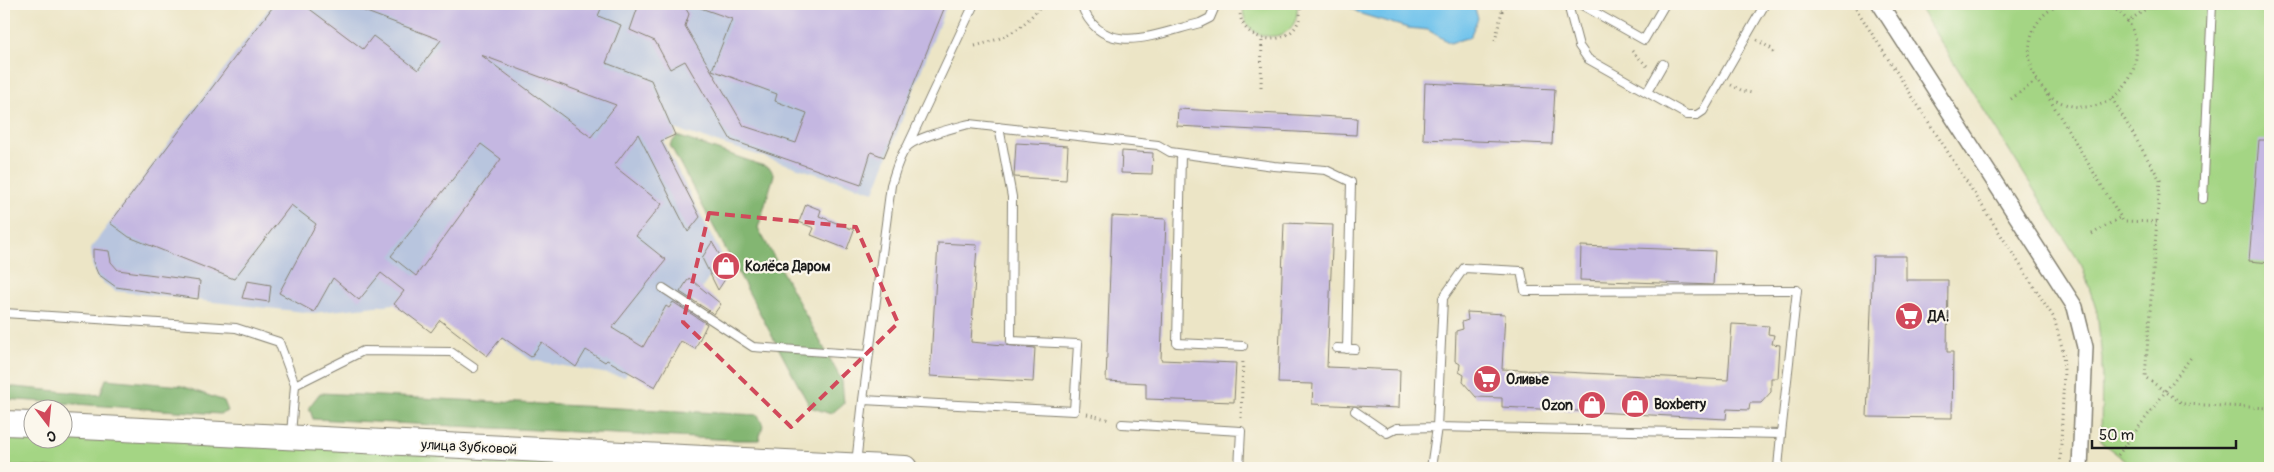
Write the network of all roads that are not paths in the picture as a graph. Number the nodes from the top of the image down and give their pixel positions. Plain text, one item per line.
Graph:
1 (974, 4) edge
2 (1081, 4) edge
3 (1216, 4) edge
4 (1580, 4) edge
5 (1665, 4) edge
6 (1764, 4) edge
7 (1880, 4) edge
8 (2212, 4) edge
9 (1570, 12) dead end
10 (1663, 64) dead end
11 (1647, 92) junction
12 (999, 126) junction
13 (907, 147) junction
14 (1181, 154) junction
15 (2203, 200) dead end
16 (663, 288) dead end
17 (4, 313) edge
18 (1244, 346) road end
19 (1338, 348) dead end
20 (1346, 349) junction
21 (1356, 349) dead end
22 (869, 355) junction
23 (474, 368) dead end
24 (295, 385) junction
25 (863, 400) junction
26 (1355, 411) dead end
27 (4, 423) edge
28 (22, 424) edge
29 (1122, 424) road end
30 (72, 427) edge
31 (1437, 427) junction
32 (1781, 434) junction
33 (290, 438) junction
34 (856, 466) junction
35 (905, 468) edge
36 (1240, 468) edge
37 (1431, 468) edge
38 (1778, 468) edge
39 (2080, 468) edge

1 - 13 lane
2 - 3 lane
4 - 5 lane
6 - 11 lane
7 - 39 street
8 - 15 lane
9 - 11 lane
10 - 11 lane
12 - 13 lane
12 - 14 lane
12 - 25 lane
13 - 22 lane
14 - 18 lane
14 - 20 lane
16 - 22 lane
17 - 24 lane
19 - 20 lane
20 - 21 lane
22 - 25 lane
23 - 24 lane
24 - 33 lane
25 - 34 lane
26 - 31 lane
27 - 28 main road
29 - 36 lane
30 - 33 main road, улица Зубковой
31 - 32 lane
31 - 32 lane
31 - 37 lane
32 - 38 lane
33 - 34 main road, улица Зубковой
34 - 35 main road, улица Зубковой

